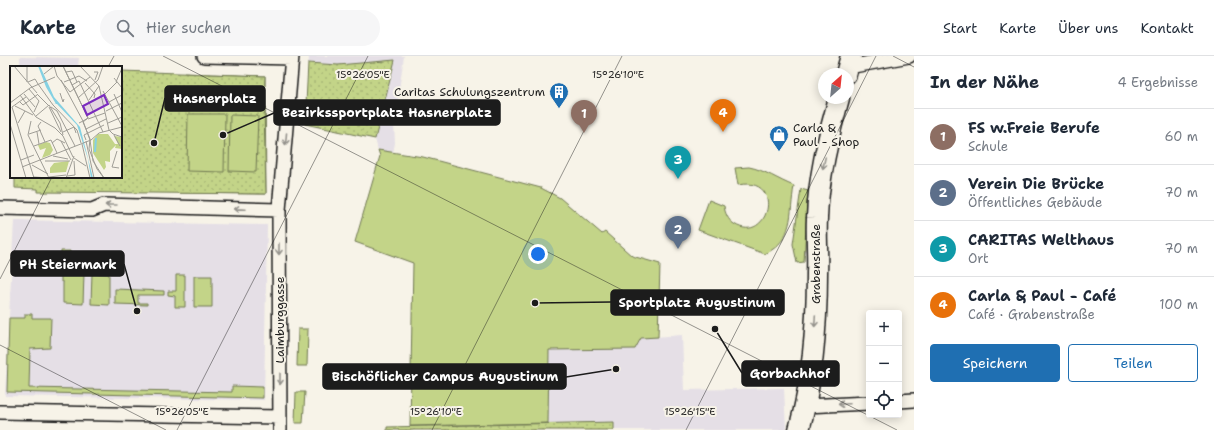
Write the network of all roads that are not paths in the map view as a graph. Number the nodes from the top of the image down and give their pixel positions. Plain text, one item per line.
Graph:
1 (204, 56) edge
2 (909, 56) edge
3 (292, 57) edge
4 (848, 66) edge
5 (838, 104) edge
6 (0, 208) edge
7 (280, 210) junction
8 (914, 400) edge
9 (902, 401) edge
10 (866, 403) edge
11 (805, 406) junction
12 (0, 412) edge
13 (280, 424) edge
14 (799, 430) edge

1 - 3 street
2 - 4 street
3 -> 7 street, Laimburggasse
5 -> 11 main road, Grabenstraße
7 -> 6 street
7 -> 13 street, Laimburggasse
8 - 9 street
10 -> 11 street
11 - 14 main road, Grabenstraße
12 - 13 street

